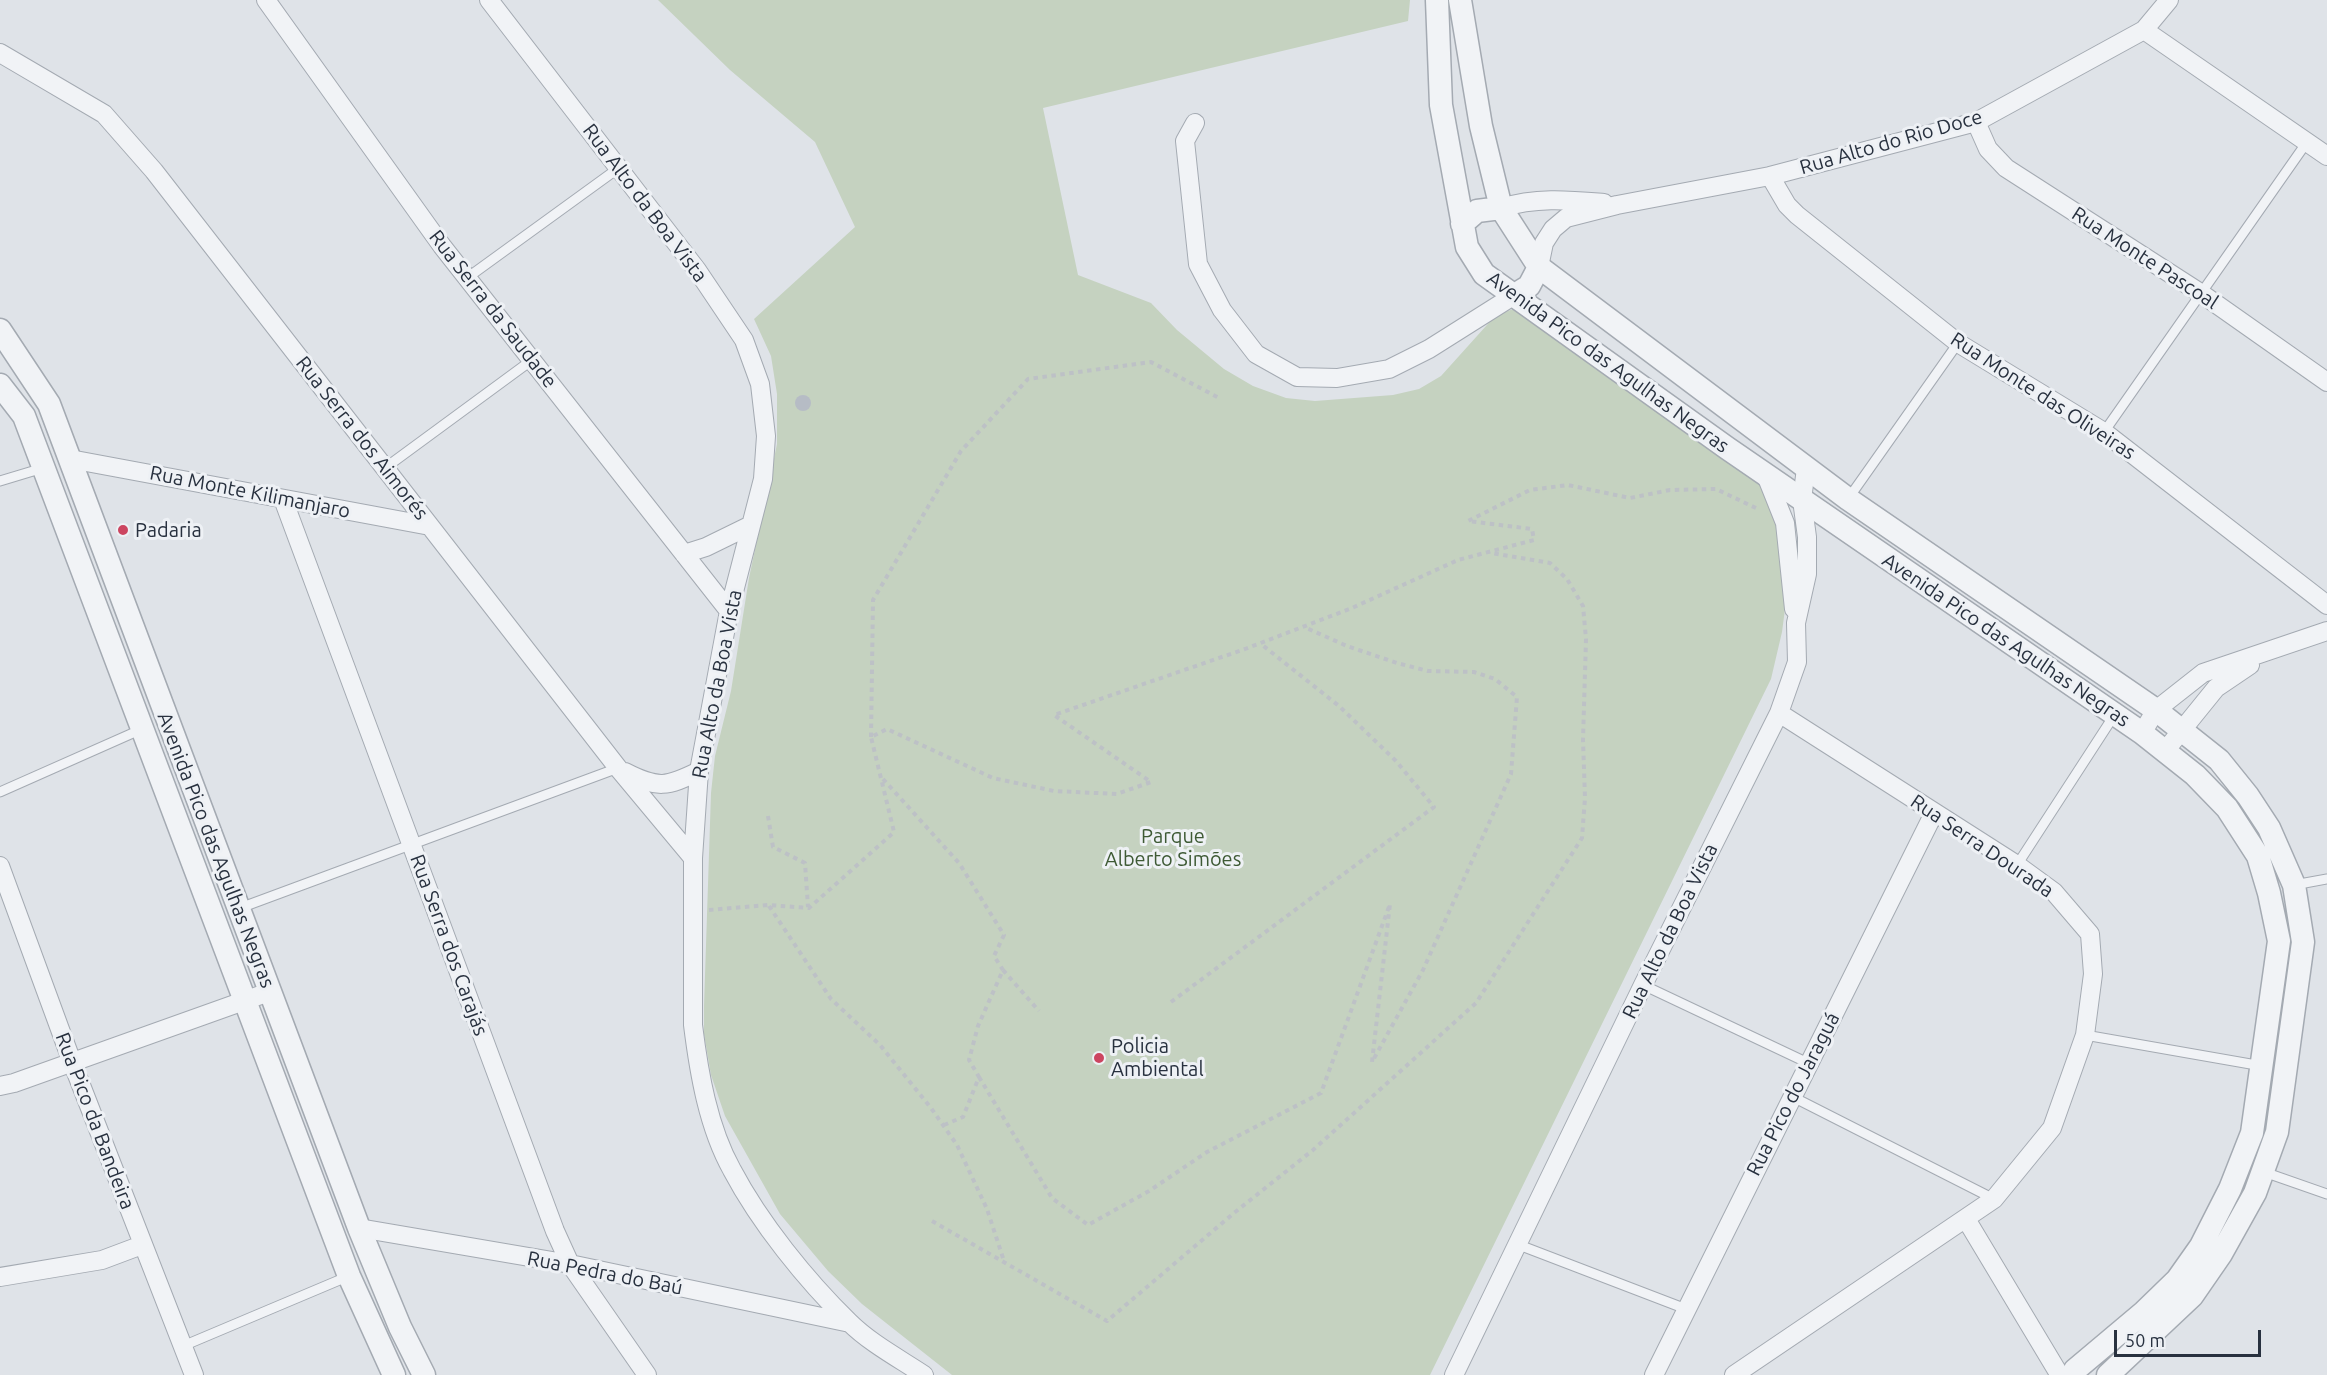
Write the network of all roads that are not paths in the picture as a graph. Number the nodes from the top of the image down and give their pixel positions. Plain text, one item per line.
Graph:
1 (266, 0) edge
2 (489, 0) edge
3 (2169, 0) edge
4 (1448, 2) edge
5 (2144, 30) junction
6 (0, 53) edge
7 (1976, 122) junction
8 (1195, 123) dead end
9 (2307, 142) junction
10 (2327, 156) edge
11 (620, 167) junction
12 (1770, 176) junction
13 (1617, 205) junction
14 (1501, 208) junction
15 (1462, 224) junction
16 (1539, 267) junction
17 (467, 278) junction
18 (2202, 294) junction
19 (1513, 296) junction
20 (0, 330) edge
21 (1958, 343) junction
22 (532, 360) junction
23 (2327, 382) edge
24 (0, 385) edge
25 (2104, 432) junction
26 (69, 459) junction
27 (44, 468) junction
28 (385, 468) junction
29 (1806, 468) junction
30 (1765, 473) junction
31 (0, 481) edge
32 (283, 499) junction
33 (1848, 499) junction
34 (1802, 500) junction
35 (751, 525) junction
36 (430, 526) junction
37 (684, 554) junction
38 (2327, 605) edge
39 (729, 611) junction
40 (1796, 623) junction
41 (2327, 631) edge
42 (2295, 642) junction
43 (2156, 710) junction
44 (1779, 713) junction
45 (2115, 714) junction
46 (142, 729) junction
47 (2180, 730) junction
48 (2142, 733) junction
49 (2165, 751) junction
50 (618, 768) junction
51 (699, 771) junction
52 (0, 792) edge
53 (1934, 813) junction
54 (411, 842) junction
55 (693, 858) junction
56 (2017, 865) junction
57 (0, 866) edge
58 (2327, 879) edge
59 (2295, 885) junction
60 (238, 908) junction
61 (1643, 985) junction
62 (269, 992) junction
63 (244, 1001) junction
64 (2085, 1035) junction
65 (72, 1062) junction
66 (1808, 1063) junction
67 (2262, 1066) junction
68 (0, 1086) edge
69 (1791, 1096) junction
70 (2264, 1172) junction
71 (2327, 1194) edge
72 (1994, 1199) junction
73 (1966, 1219) junction
74 (359, 1228) junction
75 (142, 1245) junction
76 (1519, 1245) junction
77 (570, 1264) junction
78 (349, 1276) junction
79 (0, 1277) edge
80 (1686, 1309) junction
81 (850, 1323) junction
82 (183, 1346) junction
83 (2069, 1373) edge
84 (194, 1375) edge
85 (394, 1375) edge
86 (424, 1375) edge
87 (647, 1375) edge
88 (924, 1375) edge
89 (1454, 1375) edge
90 (1654, 1375) edge
91 (1734, 1375) edge
92 (2108, 1375) edge

1 - 17 street, Rua Serra da Saudade
2 - 11 street, Rua Alto da Boa Vista
3 - 5 street, Rua Alto do Rio Doce
4 - 14 street, Avenida Pico das Agulhas Negras
4 - 15 street, Avenida Pico das Agulhas Negras
5 - 7 street, Rua Alto do Rio Doce
5 - 9 street
6 - 28 street, Rua Serra dos Aimorés
7 - 12 street, Rua Alto do Rio Doce
7 - 18 street, Rua Monte Pascoal
8 - 19 street
9 - 10 street
9 - 18 lane
11 - 17 lane
11 - 35 street, Rua Alto da Boa Vista
12 - 13 street, Rua Alto do Rio Doce
12 - 21 street, Rua Monte das Oliveiras
13 - 14 street
13 - 16 street
14 - 15 street
14 - 16 street, Avenida Pico das Agulhas Negras
15 - 19 street, Avenida Pico das Agulhas Negras
16 - 19 street
16 - 29 street, Avenida Pico das Agulhas Negras
17 - 22 street, Rua Serra da Saudade
18 - 23 street, Rua Monte Pascoal
18 - 25 lane
19 - 30 street, Avenida Pico das Agulhas Negras
20 - 26 street, Avenida Pico das Agulhas Negras
21 - 25 street, Rua Monte das Oliveiras
21 - 33 lane
22 - 28 lane
22 - 37 street, Rua Serra da Saudade
24 - 27 street, Avenida Pico das Agulhas Negras
25 - 38 street, Rua Monte das Oliveiras
26 - 32 street, Rua Monte Kilimanjaro
26 - 60 street, Avenida Pico das Agulhas Negras
27 - 31 lane
27 - 46 street, Avenida Pico das Agulhas Negras
28 - 36 street, Rua Serra dos Aimorés
29 - 33 street, Avenida Pico das Agulhas Negras
29 - 34 street, Rua Alto da Boa Vista
30 - 34 street, Avenida Pico das Agulhas Negras
30 - 40 street
32 - 36 street, Rua Monte Kilimanjaro
32 - 54 street, Rua Serra dos Carajás
33 - 43 street, Avenida Pico das Agulhas Negras
34 - 40 street, Rua Alto da Boa Vista
34 - 45 street, Avenida Pico das Agulhas Negras
35 - 37 street
35 - 39 street, Rua Alto da Boa Vista
36 - 50 street, Rua Serra dos Aimorés
37 - 39 street, Rua Serra da Saudade
39 - 51 street, Rua Alto da Boa Vista
40 - 44 street, Rua Alto da Boa Vista
41 - 42 street
42 - 43 street
42 - 47 street
43 - 47 street, Avenida Pico das Agulhas Negras
43 - 48 street
44 - 53 street, Rua Serra Dourada
44 - 61 street, Rua Alto da Boa Vista
45 - 48 street, Avenida Pico das Agulhas Negras
45 - 56 lane
46 - 52 lane
46 - 63 street, Avenida Pico das Agulhas Negras
47 - 49 street
47 - 59 street, Avenida Pico das Agulhas Negras
48 - 49 street, Avenida Pico das Agulhas Negras
49 - 67 street, Avenida Pico das Agulhas Negras
50 - 51 street
50 - 54 lane
50 - 55 street, Rua Serra dos Aimorés
51 - 55 street, Rua Alto da Boa Vista
53 - 56 street, Rua Serra Dourada
53 - 66 street, Rua Pico do Jaraguá
54 - 60 lane
54 - 77 street, Rua Serra dos Carajás
55 - 81 street, Rua Alto da Boa Vista
56 - 64 street, Rua Serra Dourada
57 - 65 street, Rua Pico da Bandeira
58 - 59 lane
59 - 70 street, Avenida Pico das Agulhas Negras
60 - 62 street, Avenida Pico das Agulhas Negras
61 - 66 lane
61 - 76 street, Rua Alto da Boa Vista
62 - 63 street
62 - 74 street, Avenida Pico das Agulhas Negras
63 - 65 street
63 - 78 street, Avenida Pico das Agulhas Negras
64 - 67 lane
64 - 72 street, Rua Serra Dourada
65 - 68 street
65 - 75 street, Rua Pico da Bandeira
66 - 69 street, Rua Pico do Jaraguá
67 - 83 street, Avenida Pico das Agulhas Negras
69 - 72 lane
69 - 80 street, Rua Pico do Jaraguá
70 - 71 lane
70 - 92 street, Avenida Pico das Agulhas Negras
72 - 73 street, Rua Serra Dourada
73 - 83 street
73 - 91 street, Rua Serra Dourada
74 - 77 street, Rua Pedra do Baú
74 - 86 street, Avenida Pico das Agulhas Negras
75 - 79 street
75 - 82 street, Rua Pico da Bandeira
76 - 80 lane
76 - 89 street, Rua Alto da Boa Vista
77 - 81 street, Rua Pedra do Baú
77 - 87 street, Rua Serra dos Carajás
78 - 82 lane
78 - 85 street, Avenida Pico das Agulhas Negras
80 - 90 street, Rua Pico do Jaraguá
81 - 88 street, Rua Alto da Boa Vista
82 - 84 street, Rua Pico da Bandeira

